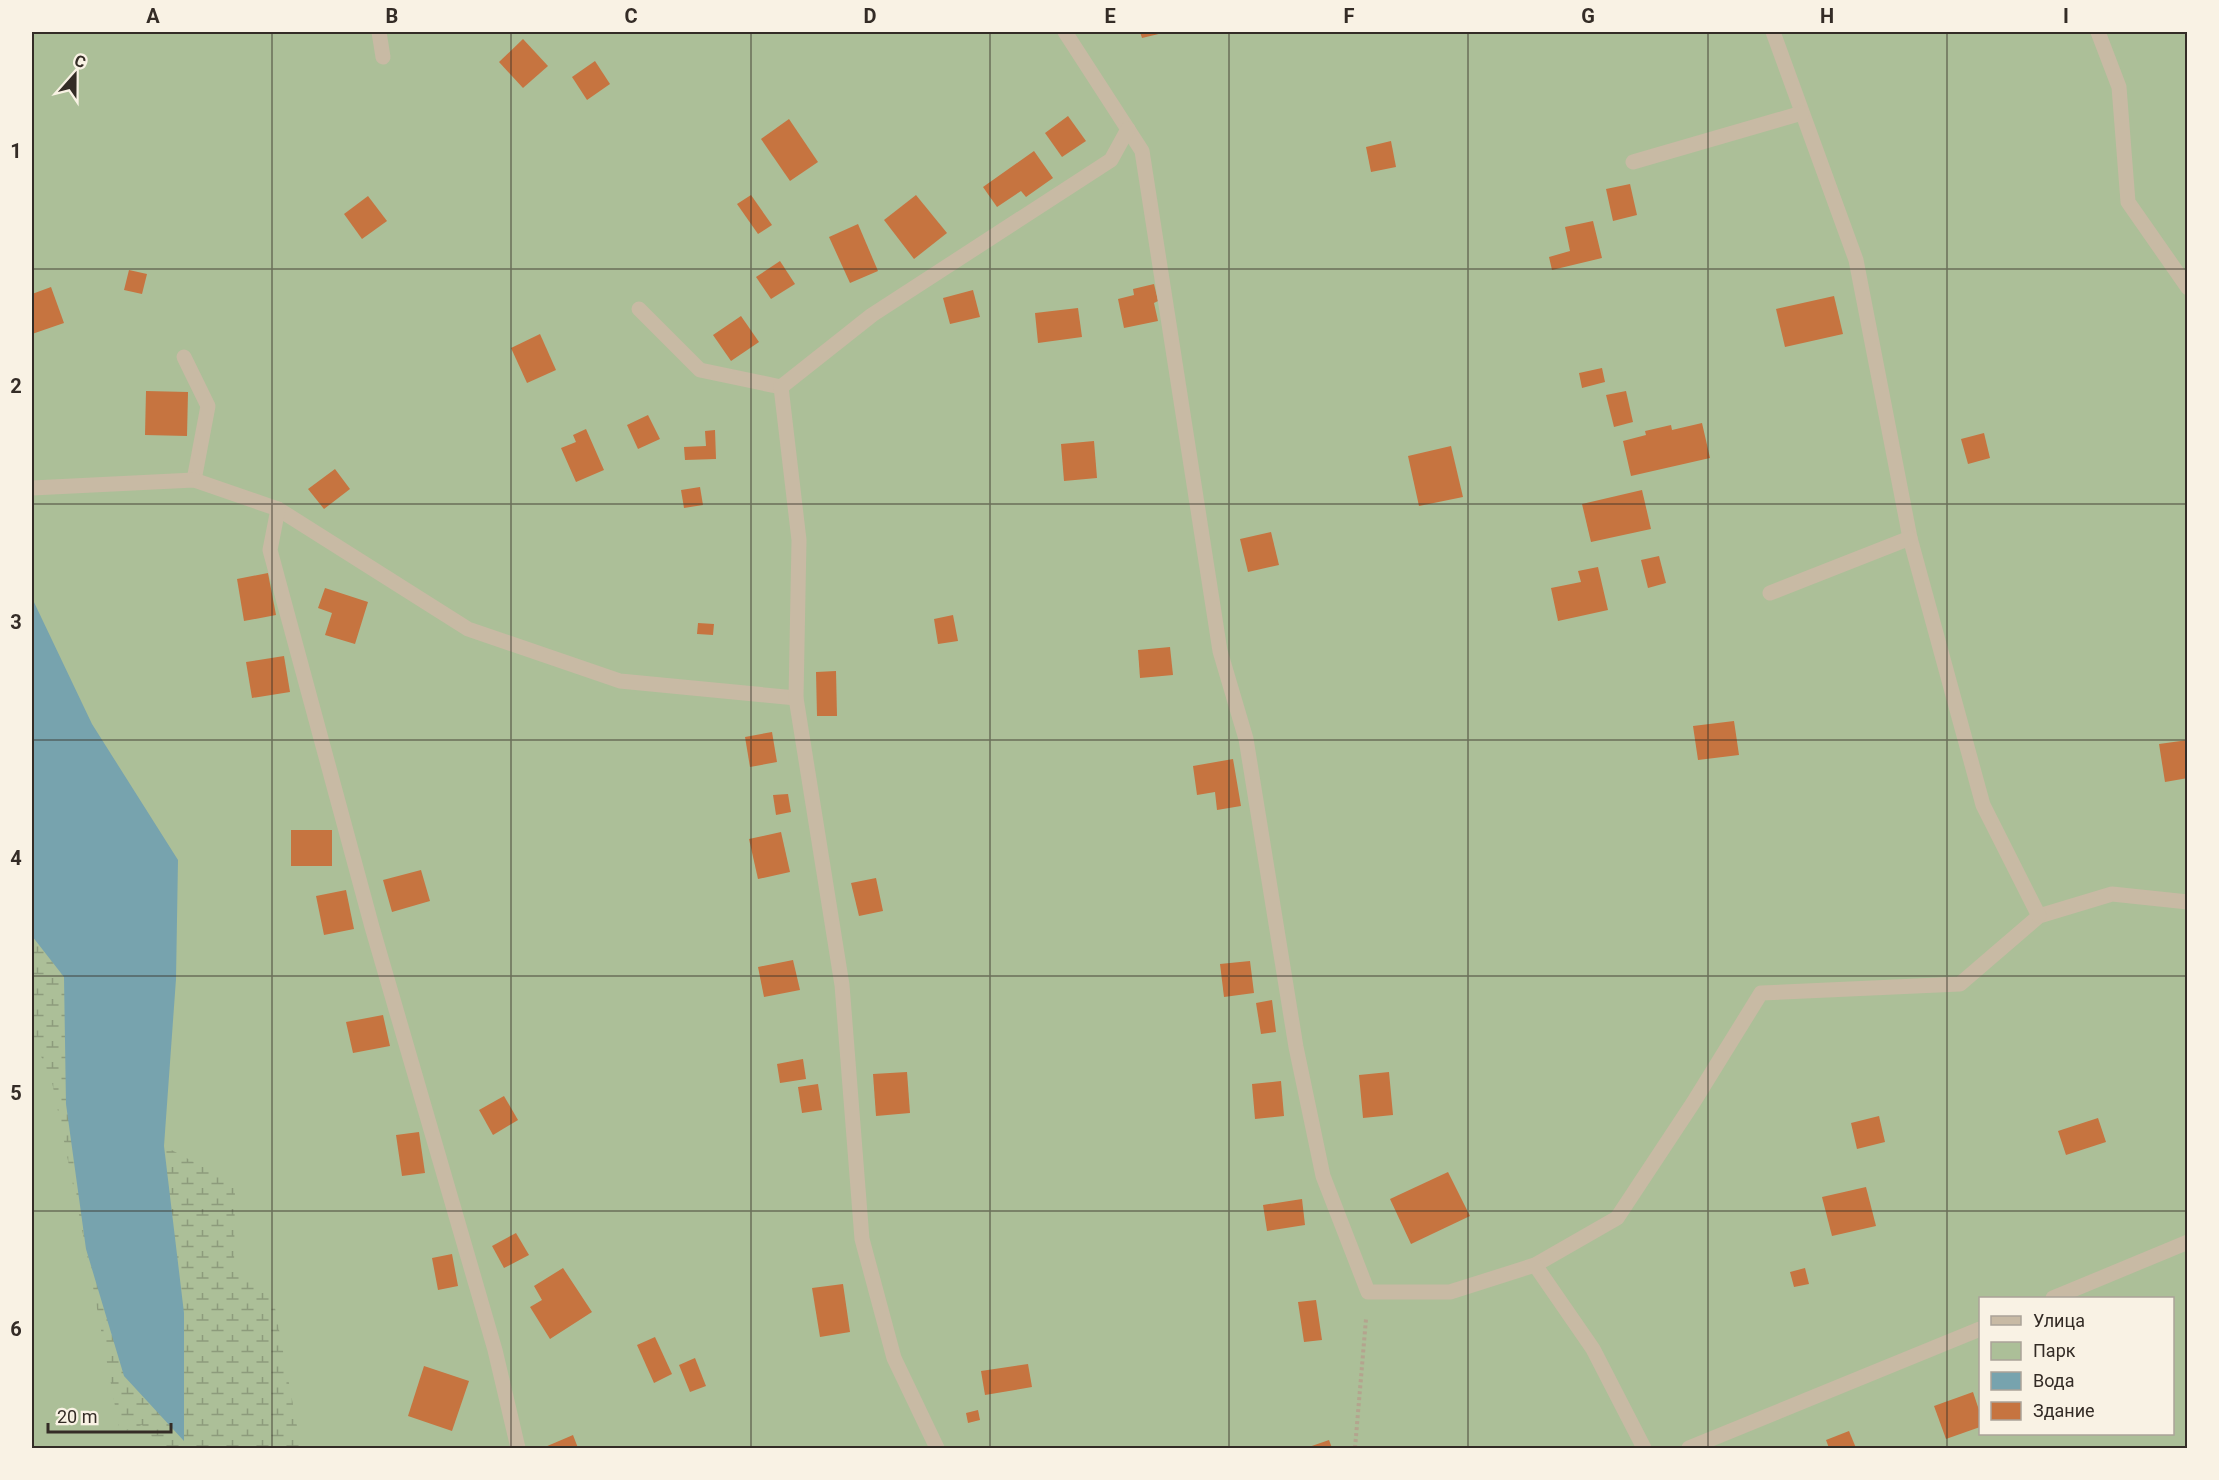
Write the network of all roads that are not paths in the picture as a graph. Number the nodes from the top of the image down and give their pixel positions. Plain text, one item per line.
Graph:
1 (379, 32) edge
2 (1065, 32) edge
3 (1773, 32) edge
4 (2098, 32) edge
5 (383, 57) dead end
6 (1802, 113) junction
7 (1128, 129) junction
8 (1633, 162) dead end
9 (2187, 288) edge
10 (639, 309) dead end
11 (184, 357) dead end
12 (781, 387) junction
13 (194, 480) junction
14 (32, 488) edge
15 (278, 509) junction
16 (1910, 538) junction
17 (1770, 593) dead end
18 (796, 698) junction
19 (2187, 902) edge
20 (2039, 916) junction
21 (2187, 1242) edge
22 (1535, 1265) junction
23 (2058, 1297) edge
24 (1979, 1329) edge
25 (518, 1449) edge
26 (937, 1449) edge
27 (1644, 1449) edge
28 (1689, 1449) edge

1 - 5 lane
2 - 7 lane
3 - 6 lane
4 - 9 lane
6 - 8 lane
6 - 16 lane
7 - 12 lane
7 - 22 lane
10 - 12 lane
11 - 13 lane
12 - 18 lane
13 - 14 lane
13 - 15 lane
15 - 18 lane
15 - 25 lane
16 - 17 lane
16 - 20 lane
18 - 26 lane
19 - 20 lane
20 - 22 lane
21 - 23 lane
22 - 27 lane
24 - 28 lane

